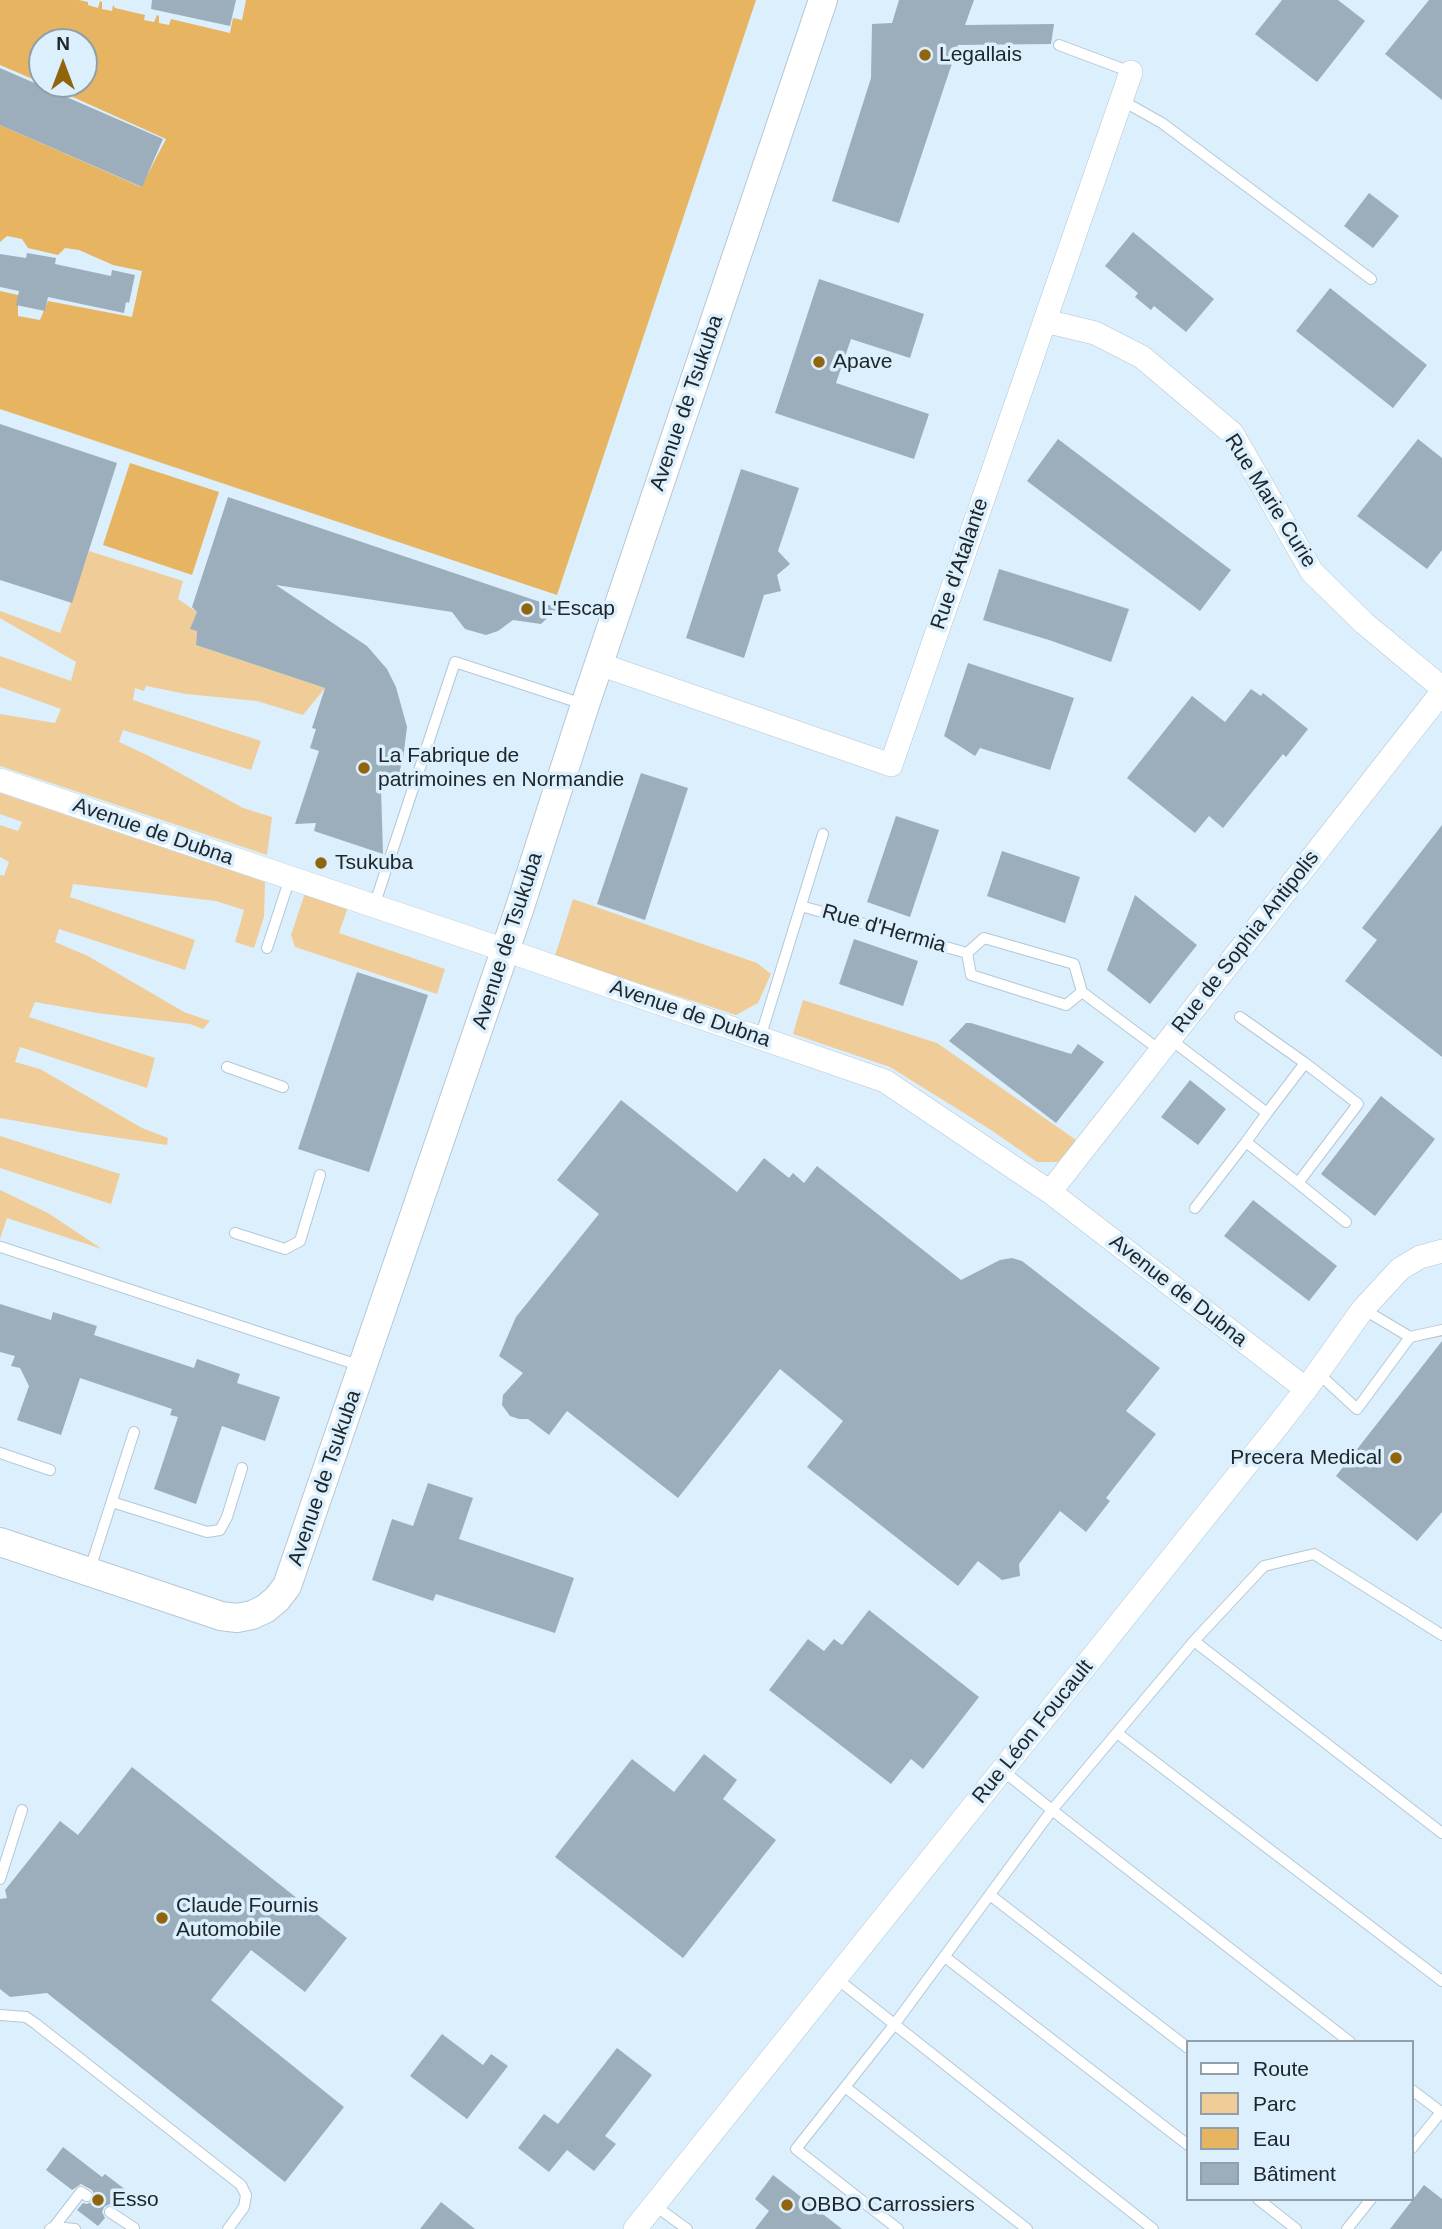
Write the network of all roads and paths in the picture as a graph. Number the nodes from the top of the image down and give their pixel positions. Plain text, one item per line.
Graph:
1 (823, 0) edge
2 (1059, 45) dead end
3 (1131, 72) joint
4 (1121, 100) junction
5 (1371, 279) dead end
6 (1045, 321) junction
7 (599, 664) junction
8 (1442, 690) edge
9 (585, 705) junction
10 (0, 780) edge
11 (823, 834) dead end
12 (290, 878) junction
13 (374, 906) junction
14 (801, 906) junction
15 (267, 948) dead end
16 (505, 950) junction
17 (967, 953) junction
18 (1082, 992) junction
19 (1240, 1017) dead end
20 (760, 1038) junction
21 (1166, 1045) junction
22 (1306, 1063) junction
23 (227, 1067) dead end
24 (284, 1087) dead end
25 (1267, 1113) junction
26 (1246, 1143) junction
27 (320, 1175) dead end
28 (1298, 1183) junction
29 (1050, 1192) junction
30 (1195, 1208) dead end
31 (1346, 1222) dead end
32 (235, 1233) dead end
33 (1, 1247) edge
34 (1442, 1251) edge
35 (1363, 1309) junction
36 (1442, 1330) edge
37 (1410, 1337) junction
38 (364, 1367) junction
39 (1312, 1381) junction
40 (134, 1432) dead end
41 (0, 1452) edge
42 (243, 1468) dead end
43 (50, 1470) dead end
44 (112, 1502) junction
45 (0, 1542) edge
46 (89, 1572) junction
47 (1442, 1635) edge
48 (1194, 1641) junction
49 (1117, 1733) junction
50 (1002, 1770) junction
51 (22, 1810) dead end
52 (1052, 1810) junction
53 (1442, 1833) edge
54 (0, 1879) edge
55 (990, 1895) junction
56 (945, 1957) junction
57 (836, 1978) junction
58 (1442, 1981) edge
59 (0, 2015) edge
60 (894, 2025) junction
61 (1347, 2040) edge
62 (1186, 2046) edge
63 (845, 2087) junction
64 (1414, 2091) edge
65 (1441, 2111) edge
66 (1186, 2143) edge
67 (1414, 2145) edge
68 (87, 2196) dead end
69 (1261, 2201) edge
70 (1369, 2201) edge
71 (654, 2205) junction
72 (110, 2212) dead end
73 (52, 2228) edge
74 (75, 2229) edge
75 (134, 2229) edge
76 (228, 2229) edge
77 (635, 2229) edge
78 (687, 2229) edge
79 (898, 2229) edge
80 (1027, 2229) edge
81 (1153, 2229) edge
82 (1296, 2229) edge
83 (1347, 2229) edge

1 - 7 street, Avenue de Tsukuba
2 - 3 lane
3 - 4 street, Rue d'Atalante
4 - 5 lane
4 - 6 street, Rue d'Atalante
6 - 7 street, Rue d'Atalante
6 - 8 street, Rue Marie Curie
7 - 9 street, Avenue de Tsukuba
8 - 21 street, Rue de Sophia Antipolis
9 - 13 lane
9 - 16 street, Avenue de Tsukuba
10 - 12 street, Avenue de Dubna
11 - 14 lane
12 - 13 street, Avenue de Dubna
12 - 15 lane
13 - 16 street, Avenue de Dubna
14 - 17 lane, Rue d'Hermia
14 - 20 lane
16 - 20 street, Avenue de Dubna
16 - 38 street, Avenue de Tsukuba
17 - 18 lane, Rue d'Hermia
17 - 18 lane, Rue d'Hermia
18 - 21 lane, Rue d'Hermia
19 - 22 lane
20 - 29 street, Avenue de Dubna
21 - 25 lane, Rue d'Hermia
21 - 29 street, Rue de Sophia Antipolis
22 - 25 lane
22 - 28 lane
23 - 24 lane
25 - 26 lane
26 - 28 lane
26 - 30 lane
27 - 32 lane
28 - 31 lane
29 - 39 street, Avenue de Dubna
33 - 38 lane
34 - 35 street, Rue Léon Foucault
35 - 37 lane
35 - 39 street, Rue Léon Foucault
36 - 37 lane
37 - 39 lane
38 - 46 street, Avenue de Tsukuba
39 - 50 street, Rue Léon Foucault
40 - 44 lane
41 - 43 lane
42 - 44 lane
44 - 46 lane
45 - 46 street, Avenue de Tsukuba
47 - 48 lane
48 - 49 lane
48 - 53 lane
49 - 52 lane
49 - 58 lane
50 - 52 lane
50 - 57 street, Rue Léon Foucault
51 - 54 lane
52 - 55 lane
52 - 61 lane
55 - 56 lane
55 - 62 lane
56 - 60 lane
56 - 66 lane
57 - 60 lane
57 - 71 street, Rue Léon Foucault
59 - 76 lane
60 - 63 lane
60 - 81 lane
63 - 79 lane
63 - 80 lane
64 - 65 lane
65 - 67 lane
68 - 73 lane
69 - 82 lane
70 - 83 lane
71 - 77 street, Rue Léon Foucault
71 - 78 lane
72 - 75 lane
73 - 74 lane

